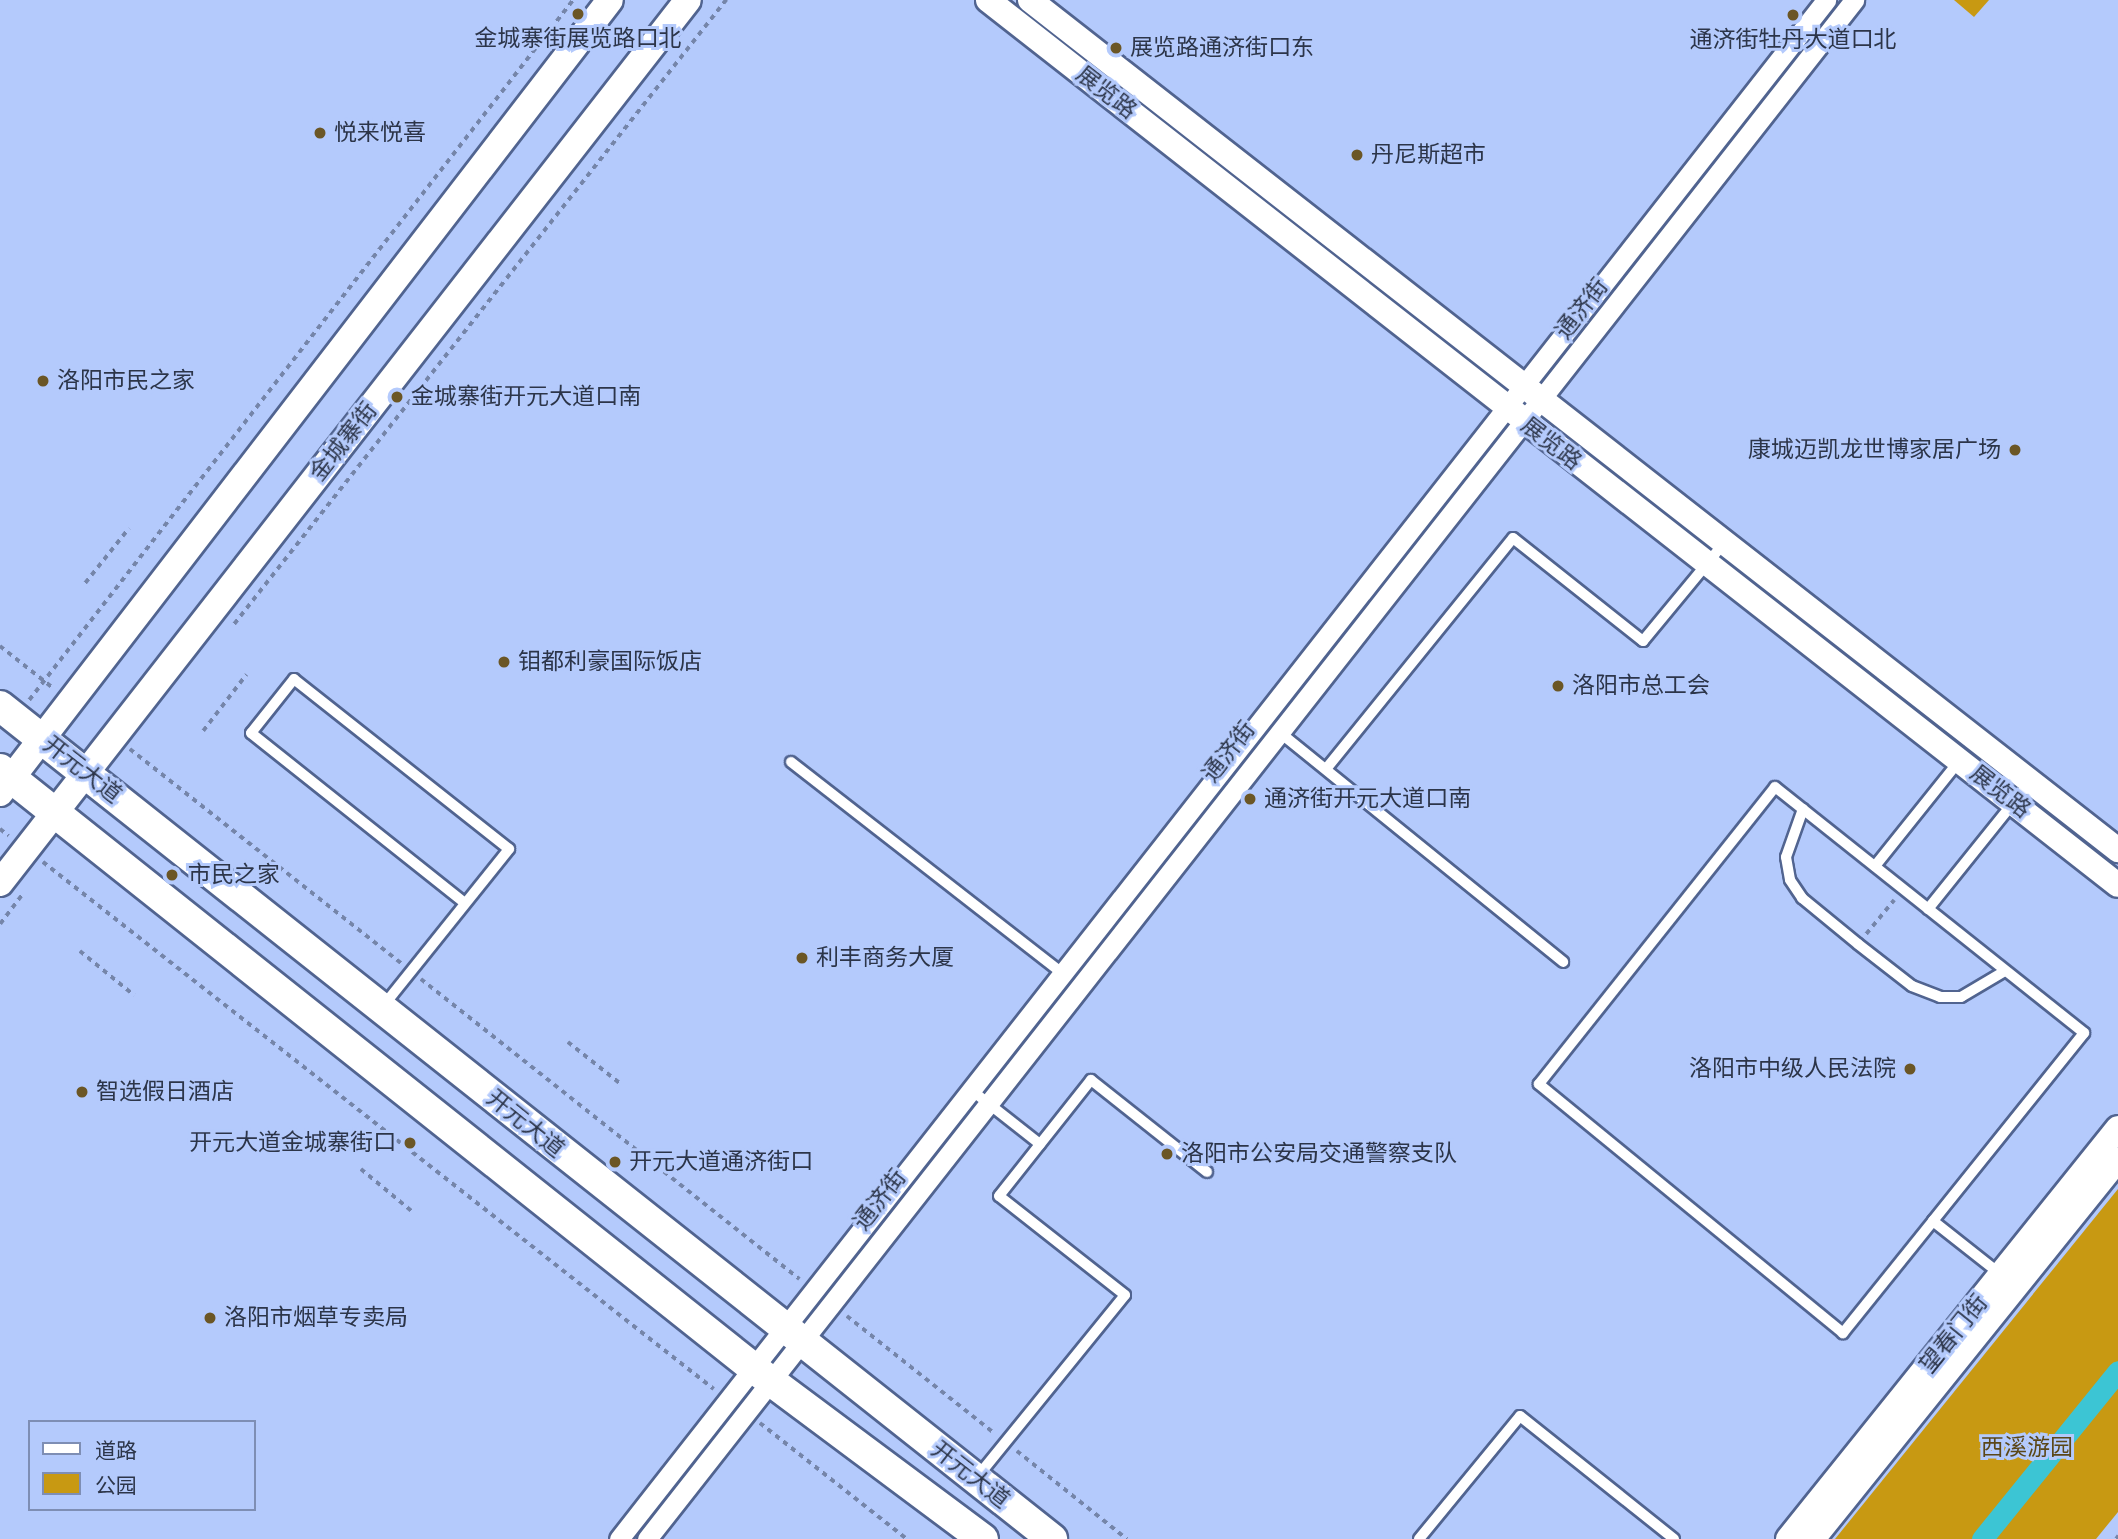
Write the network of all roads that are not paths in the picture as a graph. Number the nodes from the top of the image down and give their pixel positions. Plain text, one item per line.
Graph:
1 (610, 0) edge
2 (688, 0) edge
3 (988, 0) edge
4 (1030, 0) edge
5 (1826, 0) edge
6 (1854, 0) edge
7 (1532, 394) junction
8 (1515, 416) junction
9 (1724, 542) junction
10 (1708, 563) junction
11 (7, 712) edge
12 (1269, 724) junction
13 (41, 738) junction
14 (1976, 740) junction
15 (1960, 760) junction
16 (791, 762) dead end
17 (1326, 769) junction
18 (4, 780) edge
19 (96, 781) junction
20 (2030, 782) junction
21 (2014, 803) junction
22 (1803, 809) junction
23 (64, 821) junction
24 (2118, 850) edge
25 (1875, 866) junction
26 (0, 883) edge
27 (2118, 885) edge
28 (465, 903) junction
29 (1928, 909) junction
30 (1563, 962) dead end
31 (2005, 971) junction
32 (1062, 973) junction
33 (382, 1009) junction
34 (970, 1089) junction
35 (988, 1102) junction
36 (2118, 1128) edge
37 (1040, 1144) junction
38 (2118, 1159) edge
39 (1207, 1172) dead end
40 (1933, 1221) junction
41 (2009, 1281) junction
42 (791, 1337) junction
43 (761, 1374) junction
44 (975, 1479) junction
45 (619, 1539) edge
46 (647, 1539) edge
47 (984, 1539) edge
48 (1052, 1539) edge
49 (1419, 1539) edge
50 (1674, 1539) edge
51 (1788, 1539) edge
52 (1813, 1539) edge

1 - 13 main road
2 - 19 main road, 金城寨街
3 - 8 street, 展览路
4 - 7 street, 展览路
5 - 7 street, 通济街
6 - 7 street, 通济街
7 - 8 street, 通济街
7 - 9 street, 展览路
8 - 10 street, 展览路
8 - 12 street, 通济街
9 - 10 lane
9 - 14 street, 展览路
10 - 15 street, 展览路
10 - 17 lane
11 - 13 main road, 开元大道
12 - 17 lane
12 - 32 street, 通济街
12 - 35 street, 通济街
13 - 18 main road
13 - 19 main road, 开元大道
14 - 15 lane
14 - 20 street, 展览路
15 - 21 street, 展览路
15 - 25 lane
16 - 32 lane
17 - 30 lane
18 - 23 main road, 开元大道
19 - 23 main road, 金城寨街
19 - 33 main road, 开元大道
20 - 21 lane
20 - 24 street, 展览路
21 - 27 street, 展览路
21 - 29 lane
22 - 25 lane
22 - 31 lane
22 - 40 lane
23 - 26 main road, 金城寨街
23 - 43 main road, 开元大道
25 - 29 lane
28 - 28 lane
28 - 33 lane
29 - 31 lane
31 - 40 lane
32 - 34 street, 通济街
33 - 42 main road, 开元大道
34 - 35 lane
34 - 42 street, 通济街
35 - 37 lane
35 - 42 street, 通济街
36 - 41 street, 望春门街
37 - 39 lane
37 - 44 lane
38 - 41 street, 望春门街
40 - 41 lane
41 - 51 street, 望春门街
41 - 52 street, 望春门街
42 - 43 street, 通济街
42 - 44 main road, 开元大道
43 - 45 street, 通济街
43 - 46 street, 通济街
43 - 47 main road, 开元大道
44 - 48 main road, 开元大道
49 - 50 lane

